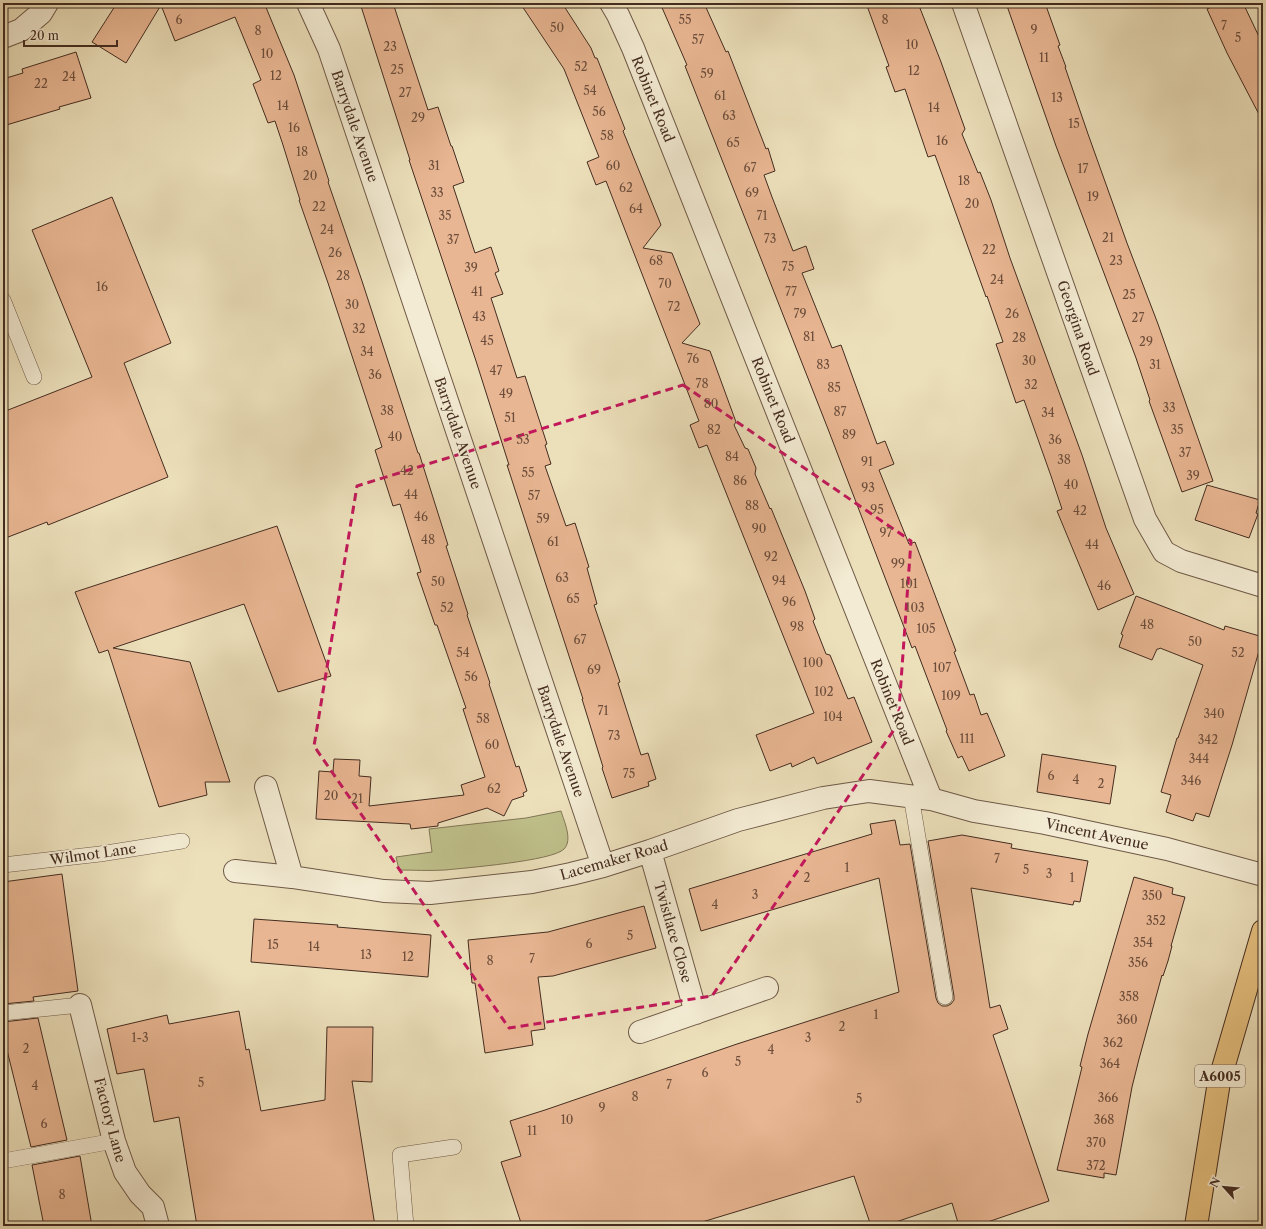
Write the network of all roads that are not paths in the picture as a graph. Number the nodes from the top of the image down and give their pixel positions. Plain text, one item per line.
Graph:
1 (47, 3) edge
2 (308, 3) edge
3 (611, 3) edge
4 (963, 3) edge
5 (3, 37) edge
6 (3, 300) edge
7 (34, 377) dead end
8 (1263, 586) edge
9 (266, 787) dead end
10 (921, 798) junction
11 (182, 841) dead end
12 (650, 851) junction
13 (3, 865) edge
14 (603, 866) junction
15 (235, 871) dead end
16 (1263, 875) edge
17 (292, 877) junction
18 (1263, 931) edge
19 (767, 988) dead end
20 (945, 997) dead end
21 (80, 1005) joint
22 (3, 1013) edge
23 (696, 1013) junction
24 (640, 1032) dead end
25 (114, 1141) junction
26 (454, 1147) dead end
27 (3, 1161) edge
28 (158, 1226) edge
29 (406, 1226) edge
30 (1196, 1226) edge

1 - 5 street
2 - 14 street, Barrydale Avenue
3 - 10 street, Robinet Road
4 - 8 street, Georgina Road
6 - 7 lane
9 - 17 street
10 - 12 street, Lacemaker Road
10 - 16 street, Vincent Avenue
10 - 20 lane
11 - 13 lane, Wilmot Lane
12 - 14 street, Lacemaker Road
12 - 23 street, Twistlace Close
14 - 17 street, Lacemaker Road
15 - 17 street, Lacemaker Road
18 - 30 main road, A6005
19 - 23 street
21 - 22 lane
21 - 25 street, Factory Lane
23 - 24 street
25 - 27 lane
25 - 28 street, Factory Lane
26 - 29 lane

